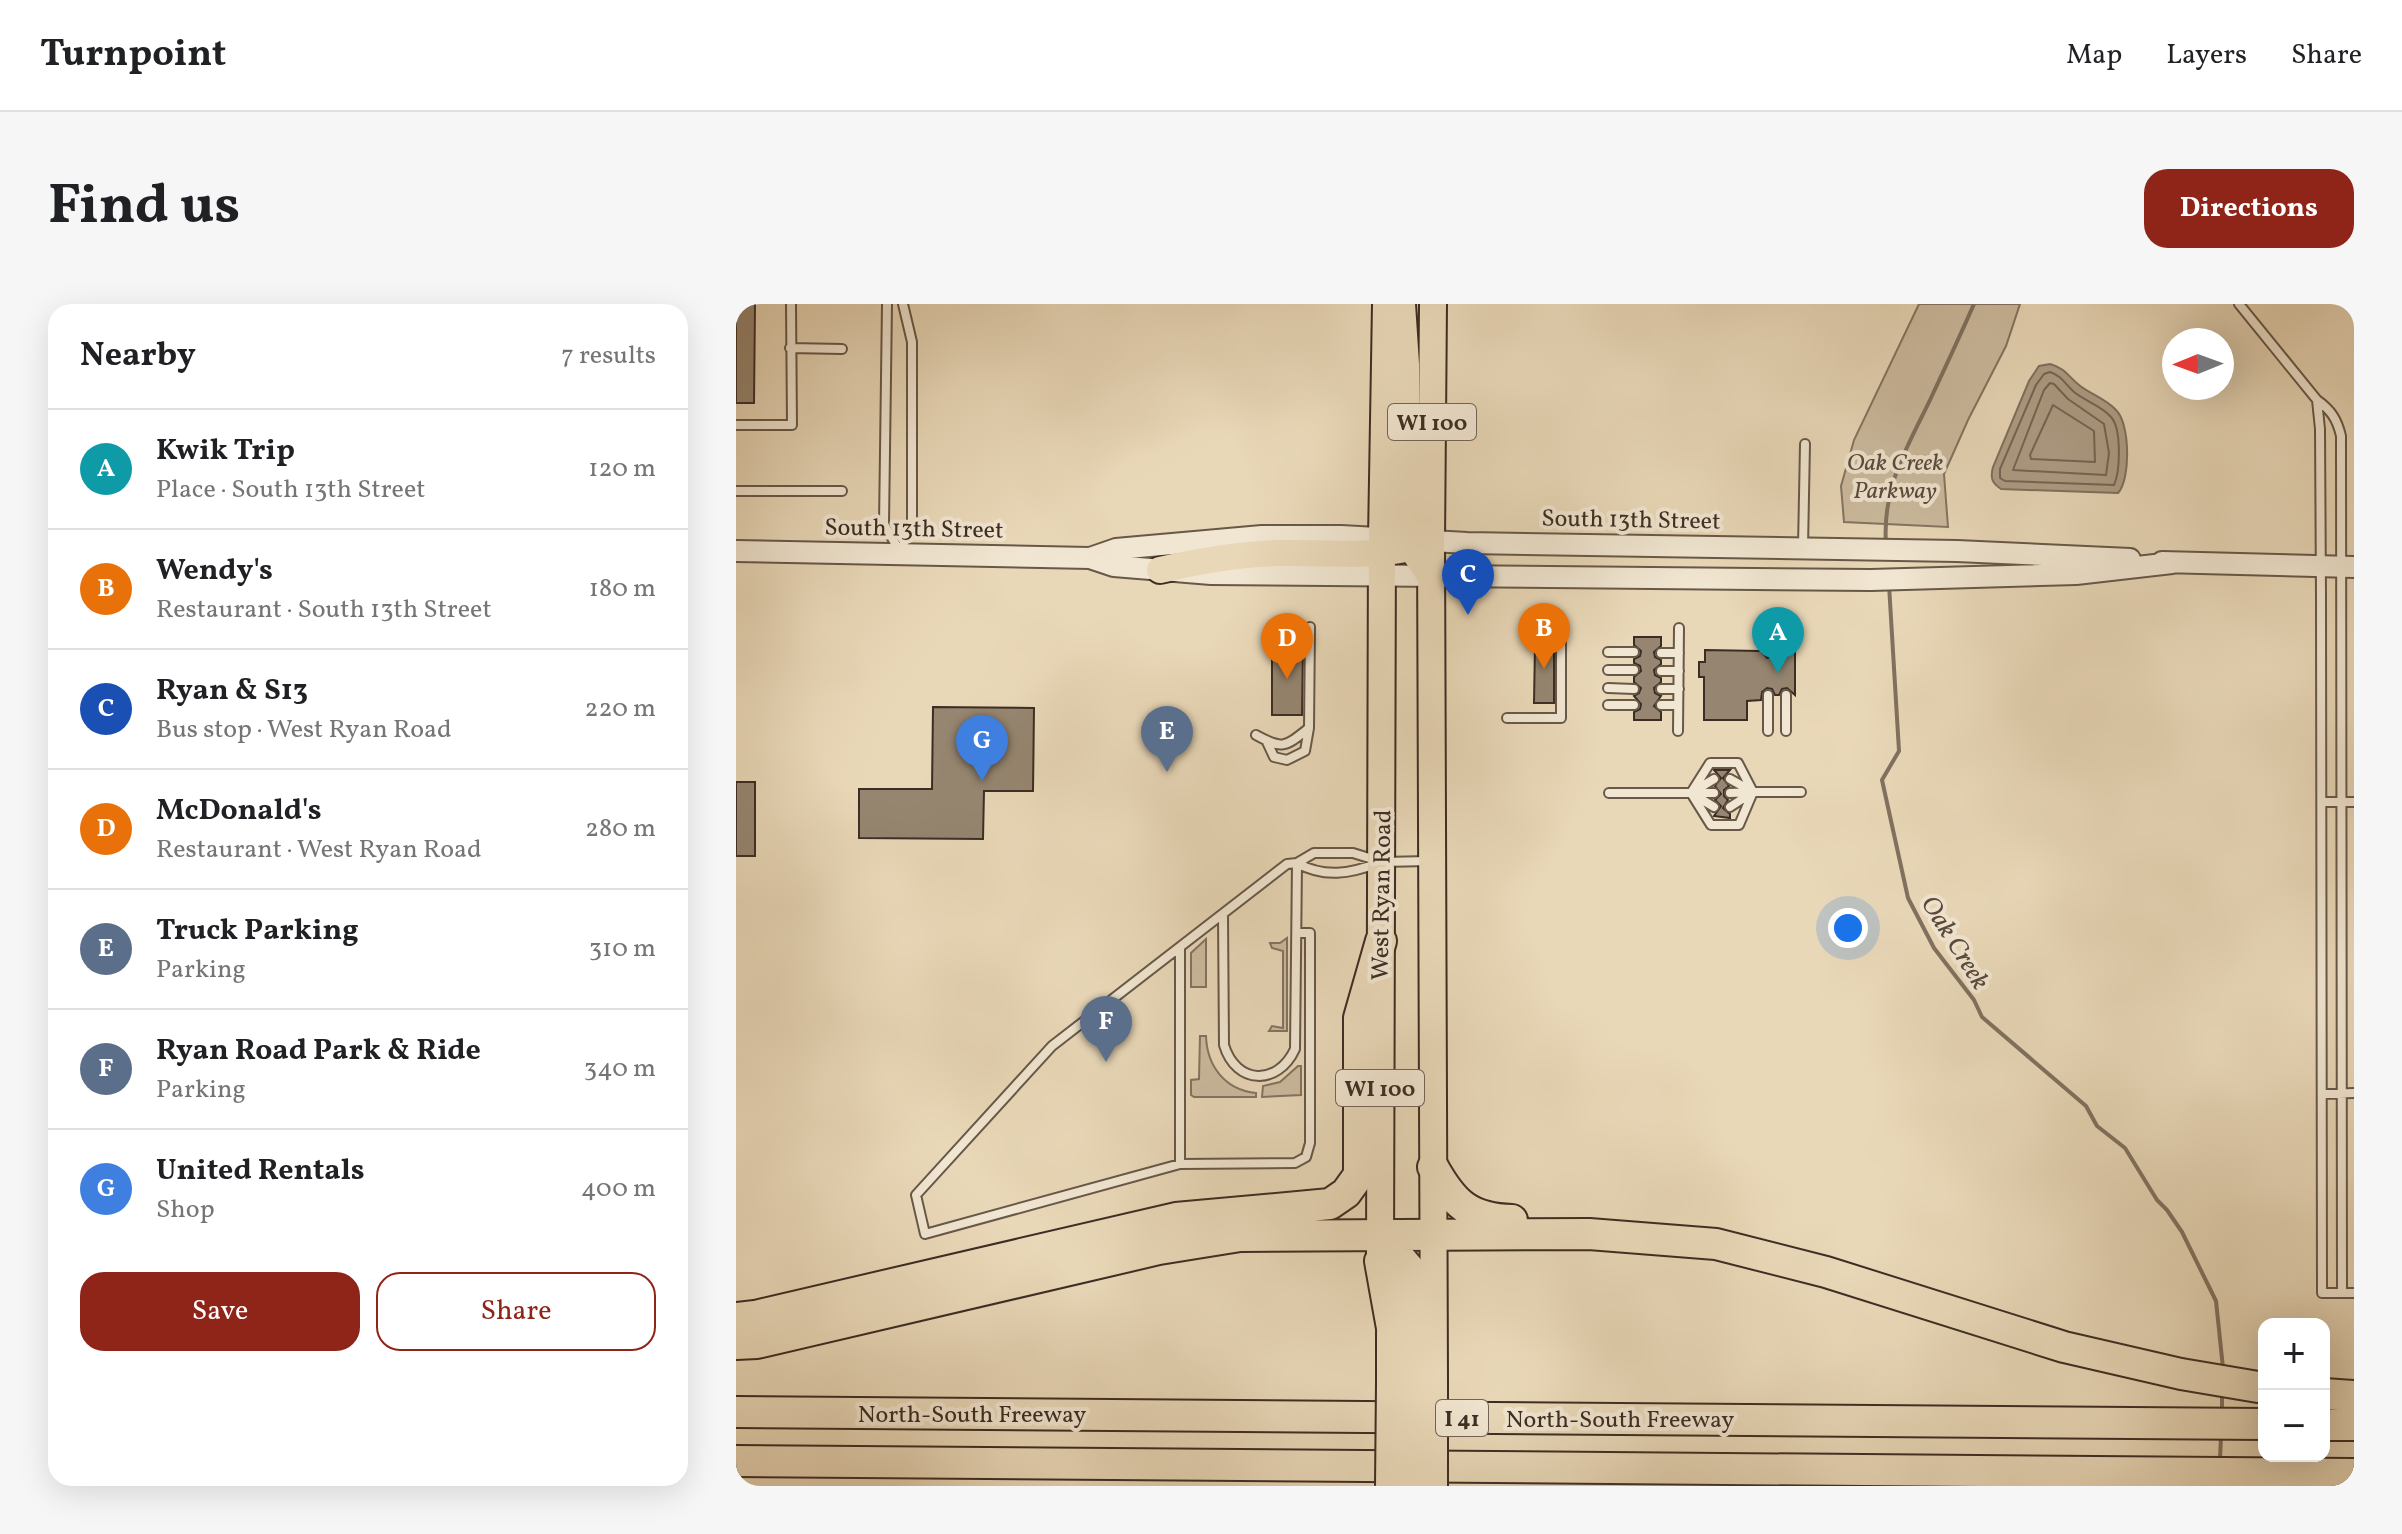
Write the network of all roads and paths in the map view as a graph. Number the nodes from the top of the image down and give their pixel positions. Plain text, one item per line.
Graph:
1 (791, 304) edge
2 (887, 304) edge
3 (903, 304) edge
4 (1386, 304) edge
5 (1402, 304) edge
6 (1433, 304) edge
7 (2239, 304) edge
8 (790, 348) junction
9 (842, 349) dead end
10 (2317, 400) junction
11 (736, 425) edge
12 (1805, 444) dead end
13 (736, 491) edge
14 (842, 491) dead end
15 (1803, 548) junction
16 (1399, 549) junction
17 (736, 551) edge
18 (900, 553) junction
19 (1090, 558) junction
20 (2172, 563) junction
21 (2339, 567) edge
22 (1160, 570) joint
23 (1431, 577) junction
24 (1310, 627) dead end
25 (1679, 628) dead end
26 (1768, 628) dead end
27 (1786, 628) dead end
28 (1561, 629) dead end
29 (1768, 651) dead end
30 (1786, 651) dead end
31 (1608, 652) dead end
32 (1634, 652) dead end
33 (1661, 653) dead end
34 (1679, 653) junction
35 (1608, 670) dead end
36 (1634, 670) dead end
37 (1661, 671) dead end
38 (1679, 671) junction
39 (1608, 688) dead end
40 (1634, 689) dead end
41 (1661, 689) dead end
42 (1679, 689) junction
43 (1768, 695) dead end
44 (1786, 695) dead end
45 (1608, 705) dead end
46 (1634, 705) dead end
47 (1661, 705) dead end
48 (1678, 705) junction
49 (1507, 718) dead end
50 (1309, 728) junction
51 (1678, 731) dead end
52 (1768, 731) dead end
53 (1786, 731) dead end
54 (1256, 735) dead end
55 (1267, 741) junction
56 (1714, 779) dead end
57 (1730, 779) dead end
58 (1753, 792) junction
59 (1801, 792) dead end
60 (1609, 793) dead end
61 (1691, 793) junction
62 (1714, 793) dead end
63 (1730, 793) dead end
64 (2322, 802) junction
65 (2342, 802) junction
66 (2354, 802) edge
67 (1714, 807) dead end
68 (1730, 807) dead end
69 (1432, 861) junction
70 (1382, 862) junction
71 (1297, 863) junction
72 (1223, 915) junction
73 (1297, 933) junction
74 (1381, 941) junction
75 (1180, 948) junction
76 (2342, 1093) junction
77 (2354, 1093) edge
78 (2323, 1094) junction
79 (1180, 1164) junction
80 (1433, 1167) junction
81 (1434, 1234) junction
82 (1687, 1240) junction
83 (1380, 1248) junction
84 (2342, 1293) junction
85 (2354, 1293) edge
86 (736, 1318) edge
87 (736, 1344) edge
88 (1405, 1383) junction
89 (2258, 1387) edge
90 (2330, 1394) edge
91 (2354, 1396) edge
92 (736, 1412) edge
93 (2257, 1424) edge
94 (2330, 1425) edge
95 (2354, 1425) edge
96 (736, 1461) edge
97 (2354, 1474) edge
98 (1380, 1486) edge
99 (1391, 1486) edge
100 (1413, 1486) edge
101 (1434, 1486) edge

1 - 8 lane
2 - 18 lane
3 - 18 lane
4 - 16 main road, West Ryan Road / WI 100
5 - 16 main road
6 - 16 main road, West Ryan Road / WI 100
7 - 10 lane
8 - 9 lane
8 - 11 lane
10 - 21 lane
10 - 21 lane
12 - 15 lane
13 - 14 lane
15 - 16 street, South 13th Street
15 - 20 street, South 13th Street
16 - 19 street, South 13th Street
16 - 22 main road
16 - 23 main road, West Ryan Road / WI 100
16 - 23 street, South 13th Street
16 - 70 main road, West Ryan Road / WI 100
17 - 18 street, South 13th Street
18 - 19 street, South 13th Street
19 - 22 street, South 13th Street
20 - 21 street, South 13th Street
20 - 23 street, South 13th Street
21 - 64 lane
21 - 65 lane
23 - 69 main road, West Ryan Road / WI 100
24 - 50 lane
25 - 34 lane
26 - 29 lane
27 - 30 lane
28 - 49 lane
31 - 32 lane
33 - 34 lane
34 - 38 lane
35 - 36 lane
37 - 38 lane
38 - 42 lane
39 - 40 lane
41 - 42 lane
42 - 48 lane
43 - 52 lane
44 - 53 lane
45 - 46 lane
47 - 48 lane
48 - 51 lane
50 - 55 lane
50 - 55 lane
54 - 55 lane
56 - 61 lane
57 - 58 lane
58 - 59 lane
58 - 61 lane
58 - 61 lane
58 - 63 lane
58 - 68 lane
60 - 61 lane
61 - 62 lane
61 - 67 lane
64 - 65 lane
64 - 78 lane
65 - 66 lane
65 - 76 lane
69 - 70 lane
69 - 80 main road, West Ryan Road / WI 100
70 - 71 lane
70 - 71 lane
70 - 74 main road, West Ryan Road / WI 100
71 - 72 lane
71 - 73 lane
72 - 73 lane
72 - 75 lane
73 - 79 lane
74 - 83 main road, West Ryan Road / WI 100
74 - 86 highway
75 - 79 lane
75 - 79 lane
76 - 77 lane
76 - 78 lane
76 - 84 lane
78 - 84 lane
80 - 81 main road, West Ryan Road / WI 100
80 - 82 highway
81 - 82 highway
81 - 83 highway
81 - 88 main road, West Ryan Road / WI 100
82 - 89 highway
83 - 87 highway
83 - 88 highway
84 - 85 lane
88 - 98 main road, West Ryan Road / WI 100
88 - 99 highway, bridge
88 - 100 highway, bridge
88 - 101 main road, West Ryan Road / WI 100, bridge
90 - 91 highway
92 - 93 highway, North-South Freeway / I 41
94 - 95 highway
96 - 97 highway, North-South Freeway / I 41

